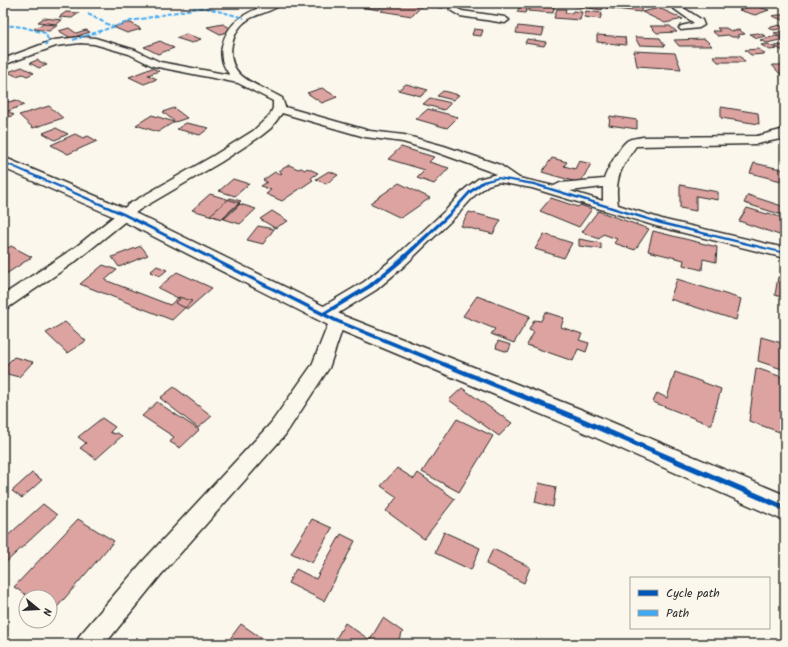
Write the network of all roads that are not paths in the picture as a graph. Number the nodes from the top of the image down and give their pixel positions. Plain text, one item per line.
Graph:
1 (278, 3) edge
2 (453, 3) edge
3 (670, 3) edge
4 (505, 20) dead end
5 (684, 28) dead end
6 (3, 62) edge
7 (242, 81) junction
8 (280, 109) junction
9 (785, 133) edge
10 (3, 162) edge
11 (521, 182) junction
12 (610, 182) junction
13 (544, 187) junction
14 (611, 207) junction
15 (123, 214) junction
16 (785, 253) edge
17 (3, 303) edge
18 (330, 317) junction
19 (785, 508) edge
20 (93, 642) edge

1 - 7 street
2 - 4 street
3 - 5 street
6 - 7 street
7 - 8 street
8 - 11 street
8 - 15 street
9 - 12 street
10 - 15 street
11 - 13 street
11 - 18 street
12 - 13 street
12 - 14 street
13 - 14 street
14 - 16 street
15 - 17 street
15 - 18 street
18 - 19 street
18 - 20 street

